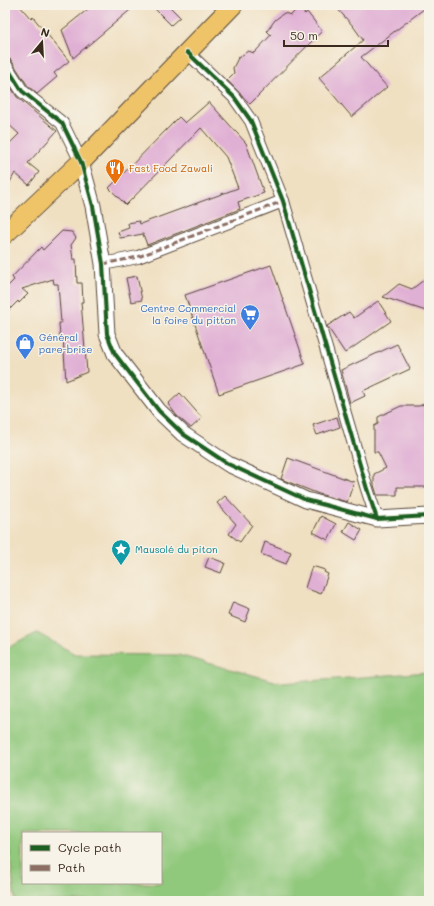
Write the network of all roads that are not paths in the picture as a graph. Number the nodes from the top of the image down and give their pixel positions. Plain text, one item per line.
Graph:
1 (233, 5) edge
2 (187, 52) junction
3 (5, 64) edge
4 (81, 162) junction
5 (283, 201) junction
6 (5, 234) edge
7 (103, 264) junction
8 (429, 516) edge
9 (377, 519) junction

1 - 2 main road
2 - 4 main road
2 - 5 street
3 - 4 street
4 - 6 main road
4 - 7 street
5 - 7 street
5 - 9 street
7 - 9 street
8 - 9 street

